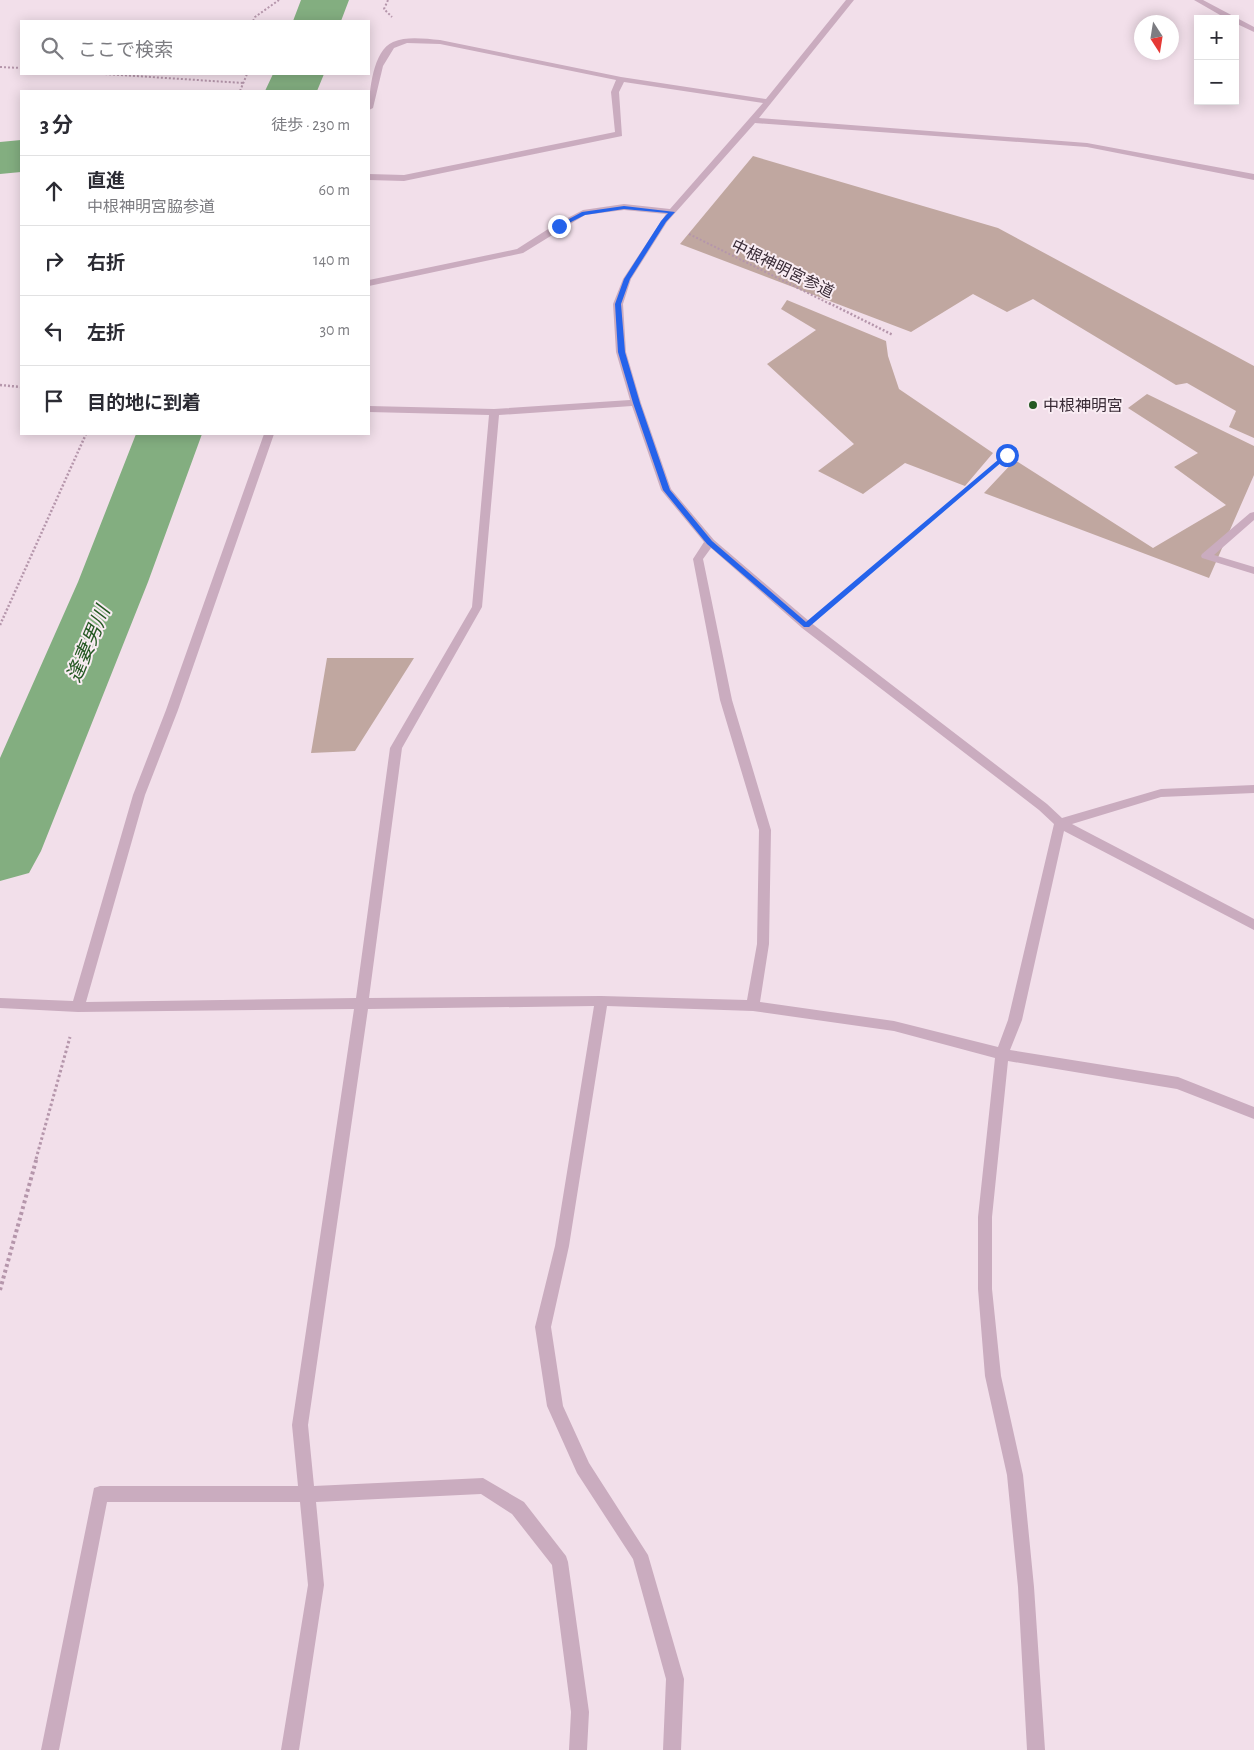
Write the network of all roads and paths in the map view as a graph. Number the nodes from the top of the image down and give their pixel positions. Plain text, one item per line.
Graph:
1 (279, 0) edge
2 (850, 0) edge
3 (1198, 0) edge
4 (1226, 15) edge
5 (254, 20) edge
6 (1239, 22) edge
7 (1254, 30) edge
8 (0, 67) edge
9 (20, 68) edge
10 (120, 75) edge
11 (247, 75) edge
12 (621, 79) junction
13 (243, 83) junction
14 (240, 90) edge
15 (767, 100) junction
16 (370, 104) edge
17 (753, 120) junction
18 (1254, 176) edge
19 (370, 177) edge
20 (672, 212) junction
21 (664, 221) junction
22 (370, 283) edge
23 (893, 335) dead end
24 (0, 385) edge
25 (20, 387) edge
26 (636, 403) junction
27 (370, 408) edge
28 (494, 412) junction
29 (86, 435) edge
30 (269, 435) edge
31 (1007, 455) dead end
32 (1254, 515) edge
33 (710, 542) junction
34 (1254, 571) edge
35 (0, 625) edge
36 (806, 625) junction
37 (1254, 789) edge
38 (1060, 823) junction
39 (1254, 925) edge
40 (601, 1001) junction
41 (0, 1003) edge
42 (362, 1004) junction
43 (753, 1006) junction
44 (78, 1007) junction
45 (1002, 1054) junction
46 (1254, 1113) edge
47 (0, 1290) edge
48 (306, 1494) junction
49 (50, 1750) edge
50 (290, 1750) edge
51 (578, 1750) edge
52 (672, 1750) edge
53 (1036, 1750) edge

1 - 5 path
2 - 15 street
3 - 4 street
6 - 7 street
8 - 9 path
10 - 13 path
11 - 13 path
12 - 15 street
12 - 16 street
12 - 19 street
13 - 14 path
15 - 17 street
17 - 18 street
17 - 20 street
20 - 21 street
20 - 22 street
21 - 23 path, 中根神明宮参道
21 - 26 street
24 - 25 path
26 - 28 street
26 - 33 street
27 - 28 street
28 - 42 street
29 - 35 path
30 - 44 street
31 - 36 path
32 - 34 street
33 - 36 street
33 - 43 street
36 - 38 street
37 - 38 street
38 - 39 street
38 - 45 street
40 - 42 street
40 - 43 street
40 - 52 street
41 - 44 street
42 - 44 street
42 - 48 street
43 - 45 street
44 - 47 path
45 - 46 street
45 - 53 street
48 - 49 street
48 - 50 street
48 - 51 street

